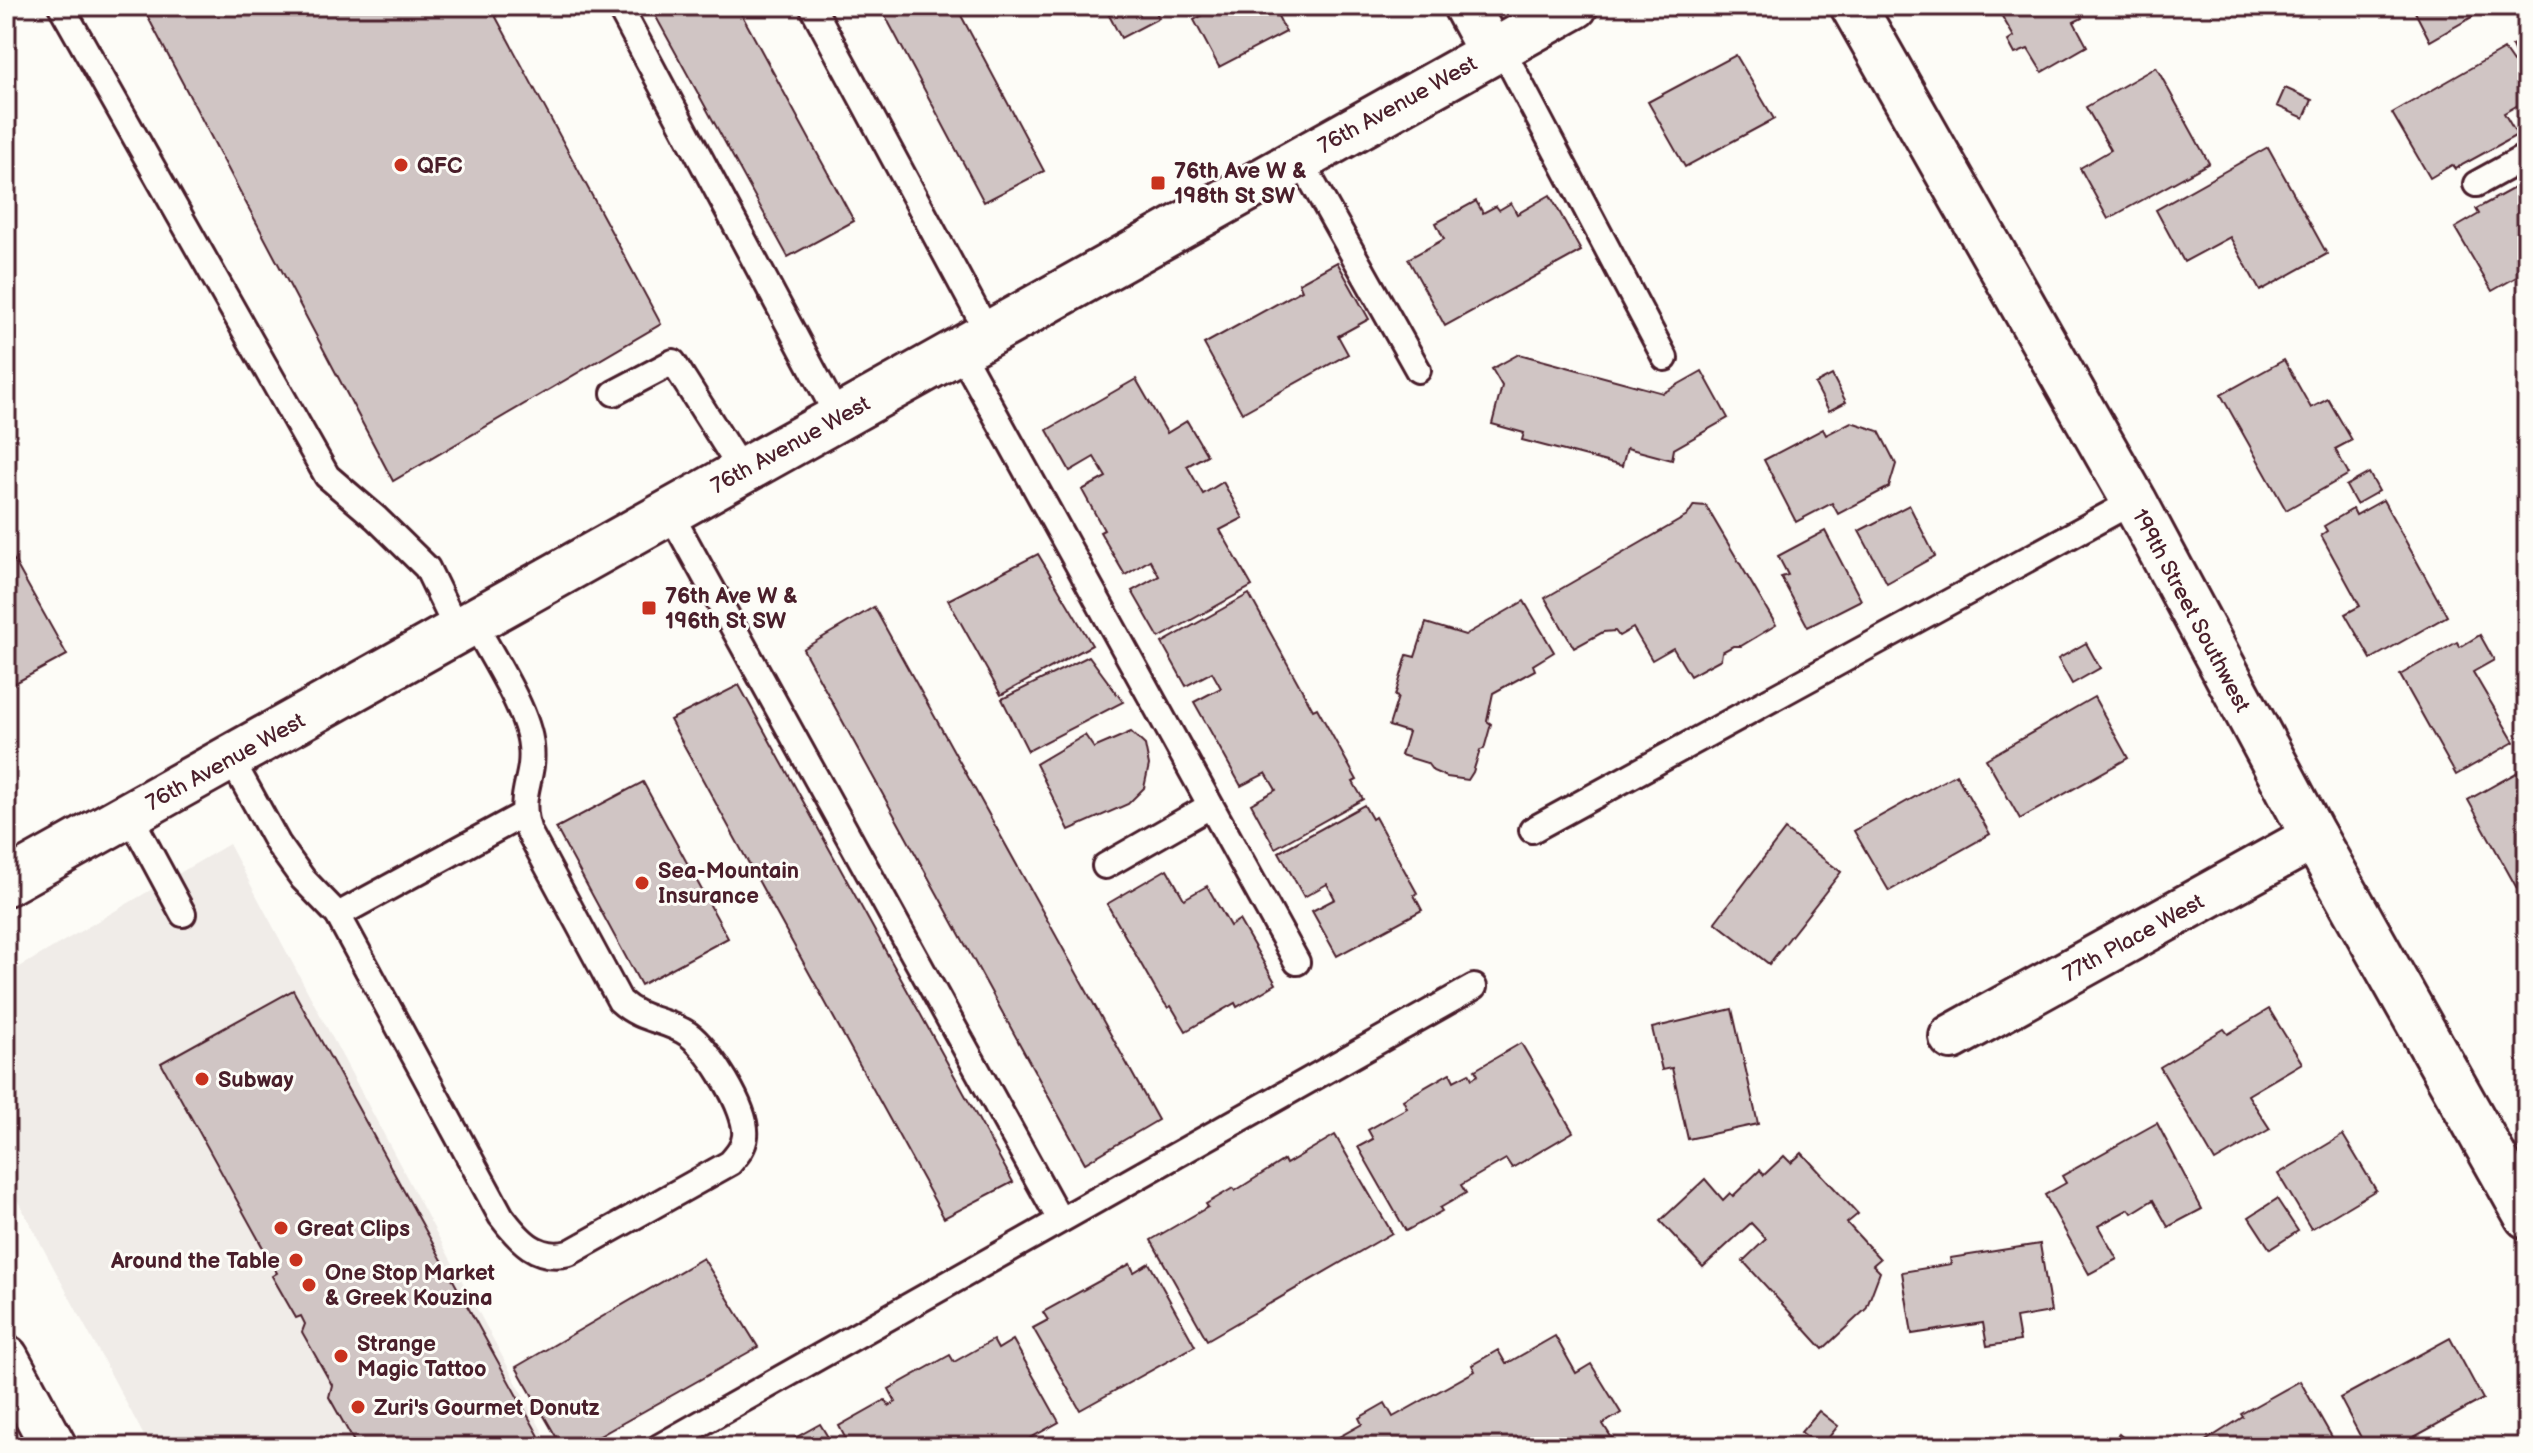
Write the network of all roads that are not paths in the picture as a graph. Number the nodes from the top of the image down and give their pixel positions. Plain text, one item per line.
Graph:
1 (61, 6) edge
2 (619, 6) edge
3 (812, 6) edge
4 (1466, 6) edge
5 (1575, 6) edge
6 (1853, 6) edge
7 (1496, 50) junction
8 (2527, 156) edge
9 (1299, 158) junction
10 (2476, 184) dead end
11 (973, 341) junction
12 (1665, 358) dead end
13 (1418, 370) dead end
14 (614, 393) dead end
15 (838, 417) junction
16 (742, 471) junction
17 (2134, 501) junction
18 (669, 511) junction
19 (465, 626) junction
20 (231, 759) junction
21 (1210, 806) junction
22 (129, 814) junction
23 (524, 814) junction
24 (1532, 830) dead end
25 (2314, 837) junction
26 (1105, 866) dead end
27 (6, 883) edge
28 (183, 914) dead end
29 (338, 915) junction
30 (1297, 962) dead end
31 (1474, 987) dead end
32 (1952, 1037) dead end
33 (2527, 1216) edge
34 (1060, 1220) junction
35 (6, 1358) edge
36 (54, 1447) edge
37 (659, 1447) edge

1 - 19 lane
2 - 15 lane
3 - 11 lane
4 - 7 street
5 - 7 street, 76th Avenue West
6 - 17 street, 199th Street Southwest
7 - 9 street, 76th Avenue West
7 - 12 lane
8 - 10 lane
9 - 11 street, 76th Avenue West
9 - 13 lane
11 - 15 street, 76th Avenue West
11 - 21 lane
14 - 16 lane
15 - 16 street, 76th Avenue West
16 - 18 street, 76th Avenue West
17 - 24 lane
17 - 25 street, 199th Street Southwest
18 - 19 street, 76th Avenue West
18 - 34 lane
19 - 20 street, 76th Avenue West
19 - 23 lane
20 - 22 street, 76th Avenue West
20 - 29 lane
21 - 26 lane
21 - 30 lane
22 - 27 street, 76th Avenue West
22 - 28 lane
23 - 29 lane
23 - 29 lane
25 - 32 street, 77th Place West
25 - 33 street, 199th Street Southwest
31 - 34 lane
34 - 37 lane
35 - 36 street

